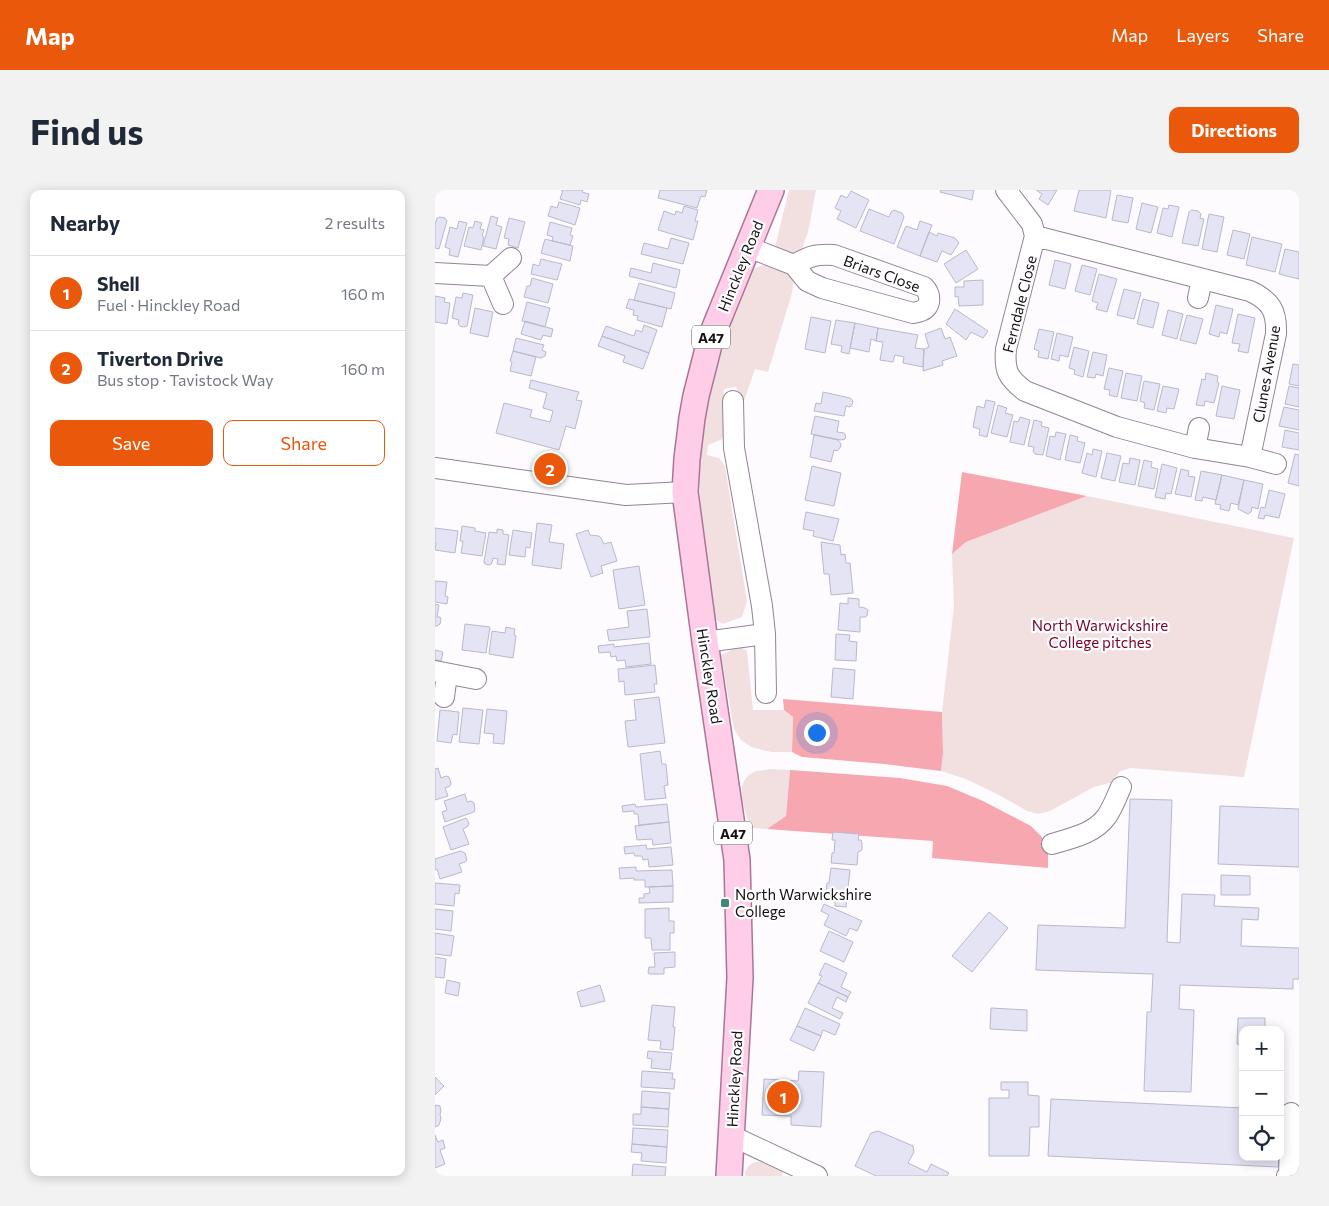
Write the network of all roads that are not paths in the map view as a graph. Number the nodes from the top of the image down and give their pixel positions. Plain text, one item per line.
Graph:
1 (771, 190) edge
2 (1006, 190) edge
3 (1035, 236) junction
4 (748, 247) junction
5 (511, 258) dead end
6 (794, 265) junction
7 (435, 273) edge
8 (491, 276) junction
9 (503, 304) dead end
10 (733, 401) dead end
11 (1199, 428) dead end
12 (1195, 448) junction
13 (1250, 457) junction
14 (1276, 464) dead end
15 (435, 468) edge
16 (685, 492) junction
17 (765, 634) junction
18 (705, 642) junction
19 (441, 672) edge
20 (475, 679) dead end
21 (766, 693) dead end
22 (443, 697) dead end
23 (1121, 787) dead end
24 (1052, 844) dead end
25 (1291, 1113) dead end
26 (731, 1136) junction
27 (729, 1176) edge
28 (817, 1176) edge
29 (1287, 1176) edge

1 - 4 main road, Hinckley Road / A47
2 - 3 street, Ferndale Close
3 - 12 street, Ferndale Close
3 - 13 street, Clunes Avenue
4 - 6 street, Briars Close
4 - 16 main road, Hinckley Road / A47
5 - 8 street
6 - 6 street, Briars Close
7 - 8 street
8 - 9 street
10 - 17 street
11 - 12 street
12 - 13 street, Ferndale Close
13 - 14 street, Ferndale Close
15 - 16 street
16 - 18 main road, Hinckley Road / A47
17 - 18 street
17 - 21 street
18 - 26 main road, Hinckley Road / A47
19 - 20 street
19 - 22 street
23 - 24 street
25 - 29 street
26 - 27 main road, Hinckley Road / A47
26 - 28 street

